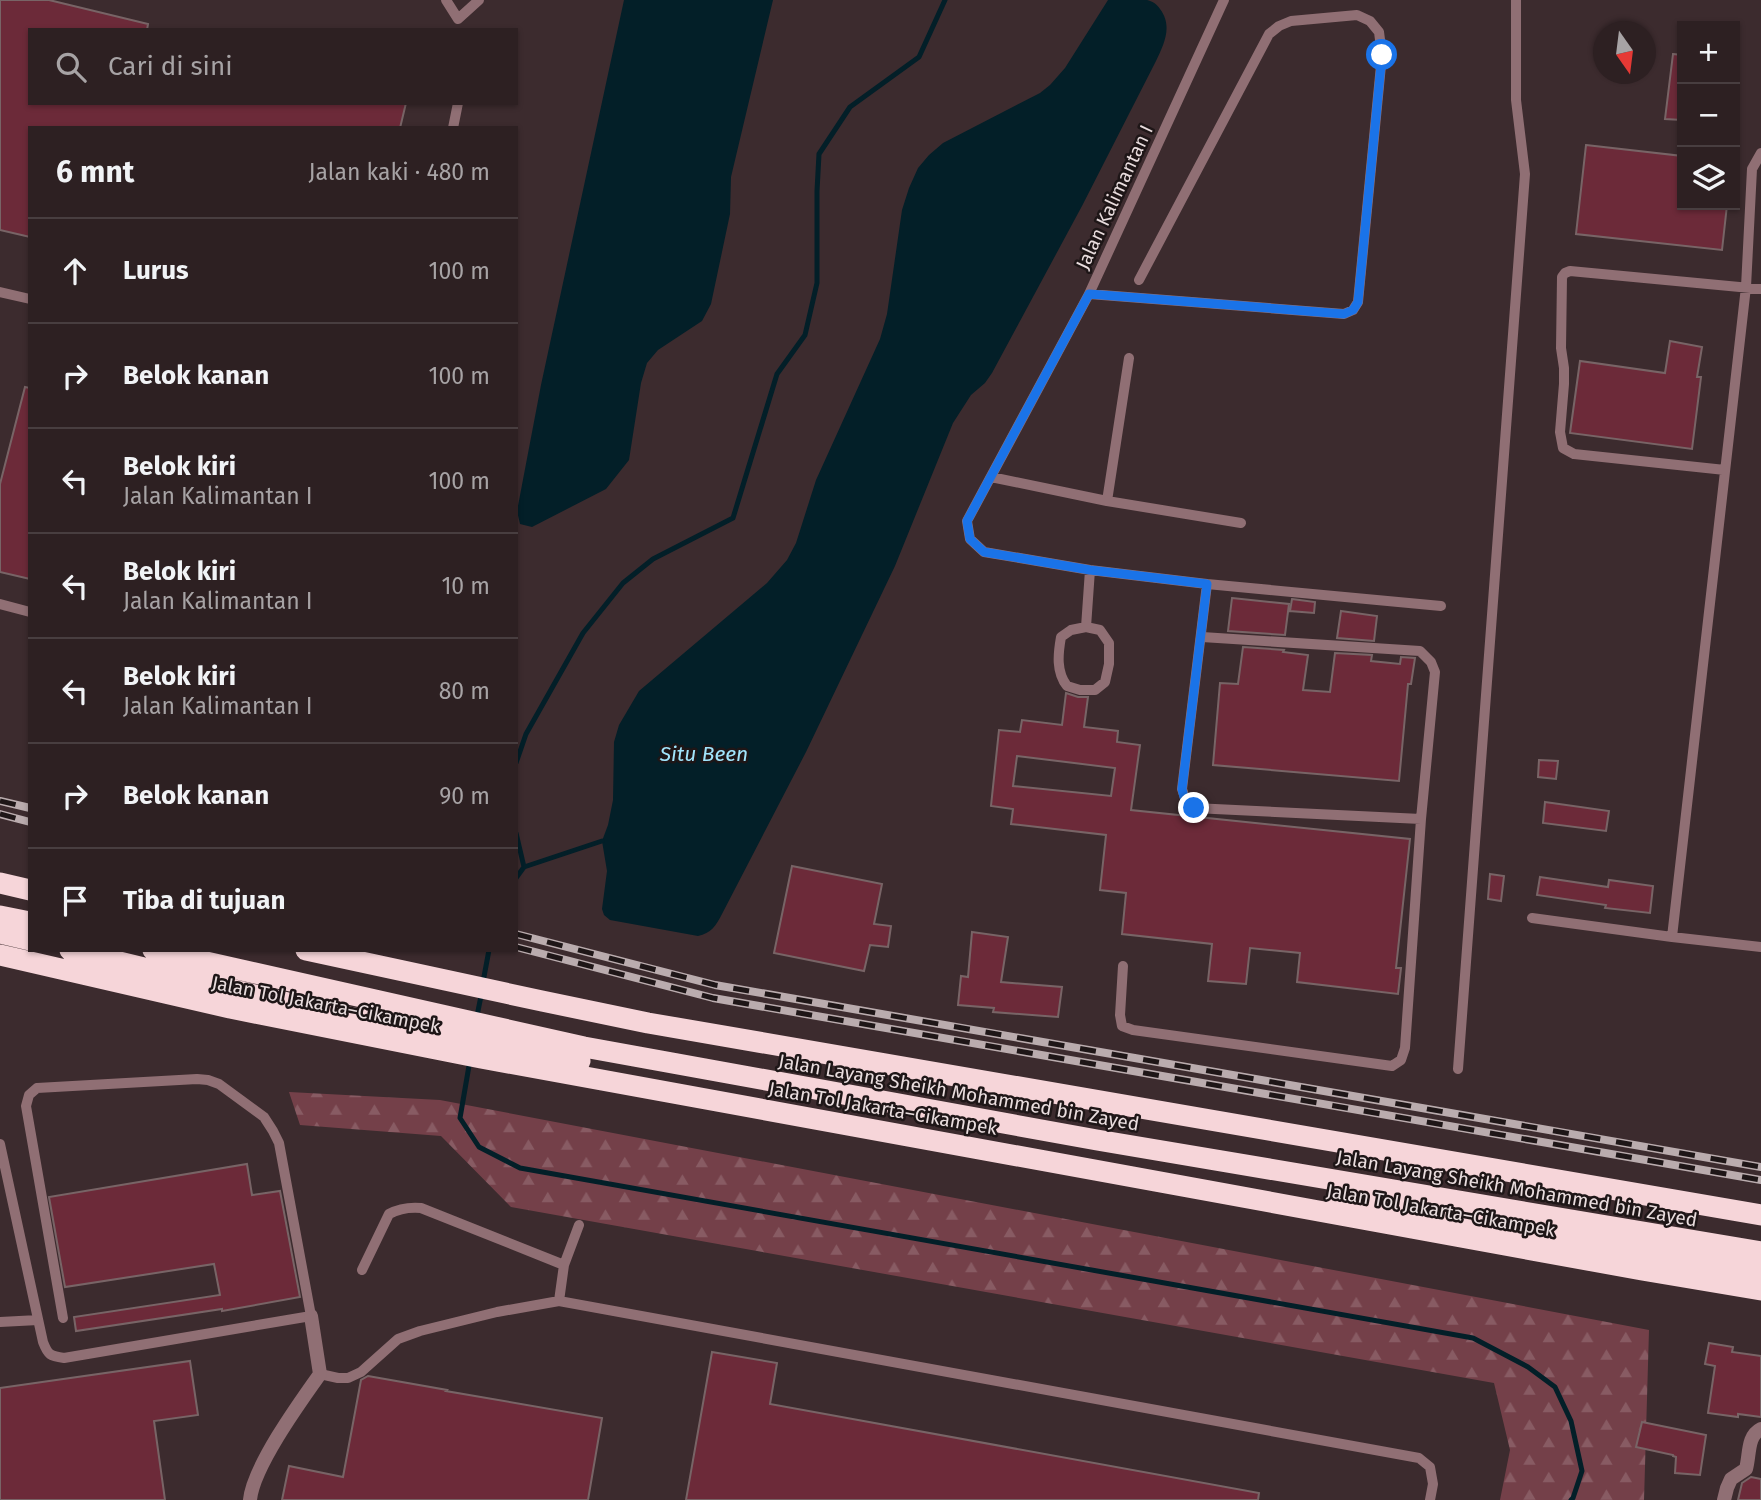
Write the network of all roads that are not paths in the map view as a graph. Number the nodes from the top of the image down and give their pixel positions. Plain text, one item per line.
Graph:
1 (446, 0) edge
2 (479, 0) edge
3 (1224, 0) edge
4 (1516, 0) edge
5 (459, 24) edge
6 (458, 105) edge
7 (453, 126) edge
8 (1761, 153) edge
9 (1139, 280) dead end
10 (1746, 287) junction
11 (1761, 289) edge
12 (0, 292) edge
13 (1089, 294) junction
14 (28, 299) edge
15 (1129, 358) dead end
16 (1725, 470) junction
17 (991, 477) junction
18 (1107, 501) junction
19 (1241, 523) dead end
20 (1090, 570) junction
21 (1207, 584) junction
22 (0, 604) edge
23 (1441, 606) dead end
24 (28, 611) edge
25 (1086, 627) junction
26 (1202, 637) junction
27 (1421, 819) junction
28 (0, 883) edge
29 (28, 890) edge
30 (0, 916) edge
31 (1532, 918) dead end
32 (28, 922) edge
33 (0, 933) edge
34 (1672, 937) junction
35 (28, 940) edge
36 (1761, 947) edge
37 (78, 952) edge
38 (162, 952) edge
39 (315, 952) edge
40 (0, 955) edge
41 (1123, 966) dead end
42 (1458, 1069) dead end
43 (0, 1144) edge
44 (1761, 1215) edge
45 (579, 1225) dead end
46 (1761, 1252) edge
47 (564, 1265) junction
48 (362, 1270) dead end
49 (1761, 1271) edge
50 (1761, 1290) edge
51 (559, 1301) junction
52 (311, 1316) junction
53 (63, 1318) dead end
54 (38, 1320) junction
55 (0, 1322) edge
56 (320, 1374) junction
57 (1761, 1429) edge
58 (250, 1500) edge
59 (1430, 1500) edge
60 (1724, 1500) edge

1 - 5 lane
2 - 5 lane
3 - 13 lane, Jalan Kalimantan I
4 - 42 lane
6 - 7 lane
8 - 10 lane
9 - 13 lane
10 - 11 lane
10 - 16 lane
10 - 16 lane
12 - 14 lane
13 - 17 lane, Jalan Kalimantan I
15 - 18 lane
16 - 34 lane
17 - 18 lane
17 - 20 lane, Jalan Kalimantan I
18 - 19 lane
20 - 21 lane, Jalan Kalimantan I
20 - 25 lane
21 - 23 lane, Jalan Kalimantan I
21 - 26 lane
22 - 24 lane
25 - 25 lane
26 - 27 lane
26 - 27 lane
27 - 41 lane
28 - 29 highway
30 - 32 highway
31 - 34 lane
33 - 35 highway
34 - 36 lane
37 - 49 highway, Jalan Layang Sheikh Mohammed bin Zayed
38 - 46 highway, Jalan Layang Sheikh Mohammed bin Zayed
39 - 44 highway
40 - 50 highway, Jalan Tol Jakarta–Cikampek
43 - 54 lane
45 - 47 lane
47 - 48 lane
47 - 51 lane
51 - 56 lane
51 - 59 lane
52 - 53 lane
52 - 54 lane
52 - 56 street
54 - 55 lane
56 - 58 street
57 - 60 street

